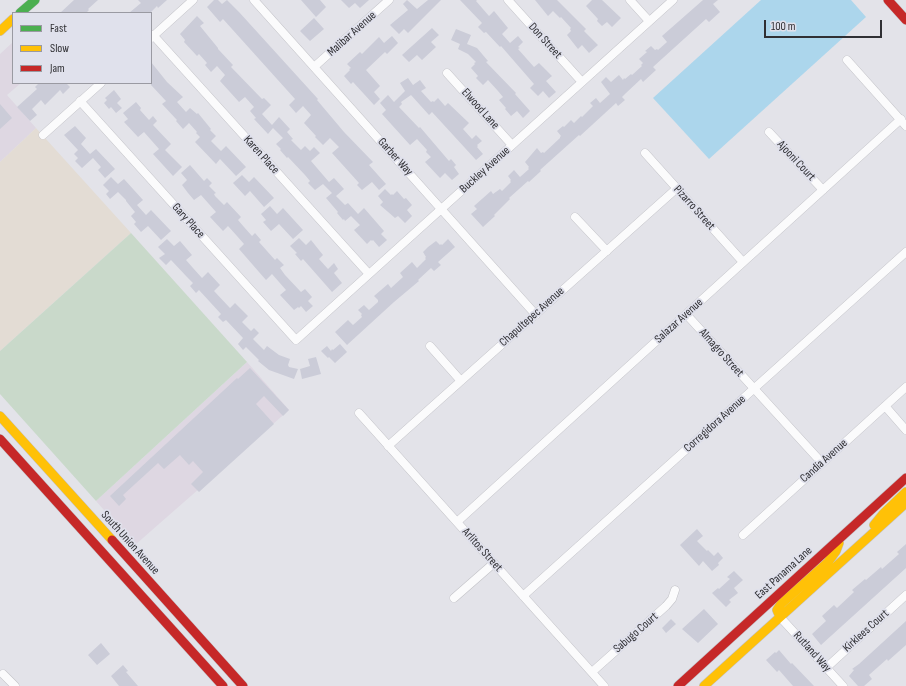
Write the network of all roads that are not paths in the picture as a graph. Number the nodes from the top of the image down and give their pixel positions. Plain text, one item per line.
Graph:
1 (34, 0) edge
2 (193, 0) edge
3 (254, 0) edge
4 (389, 0) edge
5 (508, 0) edge
6 (630, 0) edge
7 (673, 0) edge
8 (888, 0) edge
9 (21, 12) edge
10 (12, 20) edge
11 (906, 20) edge
12 (649, 21) junction
13 (0, 31) edge
14 (152, 36) edge
15 (847, 60) dead end
16 (314, 67) junction
17 (447, 73) dead end
18 (582, 82) junction
19 (100, 84) edge
20 (80, 101) junction
21 (903, 123) edge
22 (770, 132) dead end
23 (43, 135) dead end
24 (512, 145) junction
25 (645, 153) dead end
26 (676, 188) junction
27 (823, 190) junction
28 (442, 209) junction
29 (575, 217) dead end
30 (607, 251) junction
31 (906, 252) edge
32 (744, 262) junction
33 (369, 274) junction
34 (686, 314) junction
35 (536, 315) junction
36 (296, 340) joint
37 (430, 346) dead end
38 (461, 381) junction
39 (906, 387) edge
40 (754, 389) junction
41 (884, 406) junction
42 (359, 413) dead end
43 (0, 416) edge
44 (906, 430) edge
45 (0, 439) edge
46 (388, 446) junction
47 (822, 463) junction
48 (906, 478) edge
49 (48, 492) junction
50 (906, 492) edge
51 (906, 503) edge
52 (457, 522) junction
53 (104, 532) junction
54 (743, 535) dead end
55 (842, 537) junction
56 (864, 541) junction
57 (106, 556) junction
58 (494, 563) junction
59 (675, 590) dead end
60 (906, 595) edge
61 (523, 596) junction
62 (454, 598) dead end
63 (170, 606) junction
64 (780, 617) junction
65 (826, 668) junction
66 (592, 672) junction
67 (3, 674) dead end
68 (15, 686) edge
69 (222, 686) edge
70 (242, 686) edge
71 (604, 686) edge
72 (678, 686) edge
73 (704, 686) edge
74 (843, 686) edge

1 - 9 main road
2 - 14 street
3 - 16 street, Garber Way
4 - 16 street, Malibar Avenue
5 - 18 street, Don Street
6 - 12 street
7 - 12 street, Buckley Avenue
8 - 11 main road
10 - 13 main road
12 - 18 street, Buckley Avenue
14 - 33 street, Karen Place
15 - 21 street
16 - 28 street, Garber Way
17 - 24 street, Elwood Lane
18 - 24 street, Buckley Avenue
19 - 20 street
20 - 23 street
20 - 36 street, Gary Place
21 - 27 street, Salazar Avenue
22 - 27 street, Ajooni Court
24 - 28 street, Buckley Avenue
25 - 26 street, Pizarro Street
26 - 30 street, Chapultepec Avenue
26 - 32 street, Pizarro Street
27 - 32 street, Salazar Avenue
28 - 33 street, Buckley Avenue
28 - 35 street, Garber Way
29 - 30 street
30 - 35 street, Chapultepec Avenue
31 - 40 street, Corregidora Avenue
32 - 34 street, Salazar Avenue
33 - 36 street, Buckley Avenue
34 - 40 street, Almagro Street
34 - 52 street, Salazar Avenue
35 - 38 street, Chapultepec Avenue
37 - 38 street
38 - 46 street, Chapultepec Avenue
39 - 41 street, Candia Avenue
40 - 47 street, Almagro Street
40 - 61 street, Corregidora Avenue
41 - 44 street
41 - 47 street, Candia Avenue
42 - 46 street, Arlitos Street
43 - 53 main road, South Union Avenue
45 - 49 main road
46 - 52 street, Arlitos Street
47 - 54 street, Candia Avenue
48 - 55 main road, East Panama Lane
49 - 53 main road
49 - 57 main road
50 - 56 main road
51 - 56 main road
52 - 58 street, Arlitos Street
53 - 63 main road, South Union Avenue
55 - 64 main road
55 - 72 main road, East Panama Lane
56 - 64 main road
57 - 63 main road
57 - 69 main road
58 - 61 street, Arlitos Street
58 - 62 street
59 - 66 street, Sabugo Court
60 - 65 street, Kirklees Court
61 - 66 street, Arlitos Street
63 - 70 main road, South Union Avenue
64 - 65 street, Rutland Way
64 - 73 main road
65 - 74 street, Rutland Way
66 - 71 street, Arlitos Street
67 - 68 street

